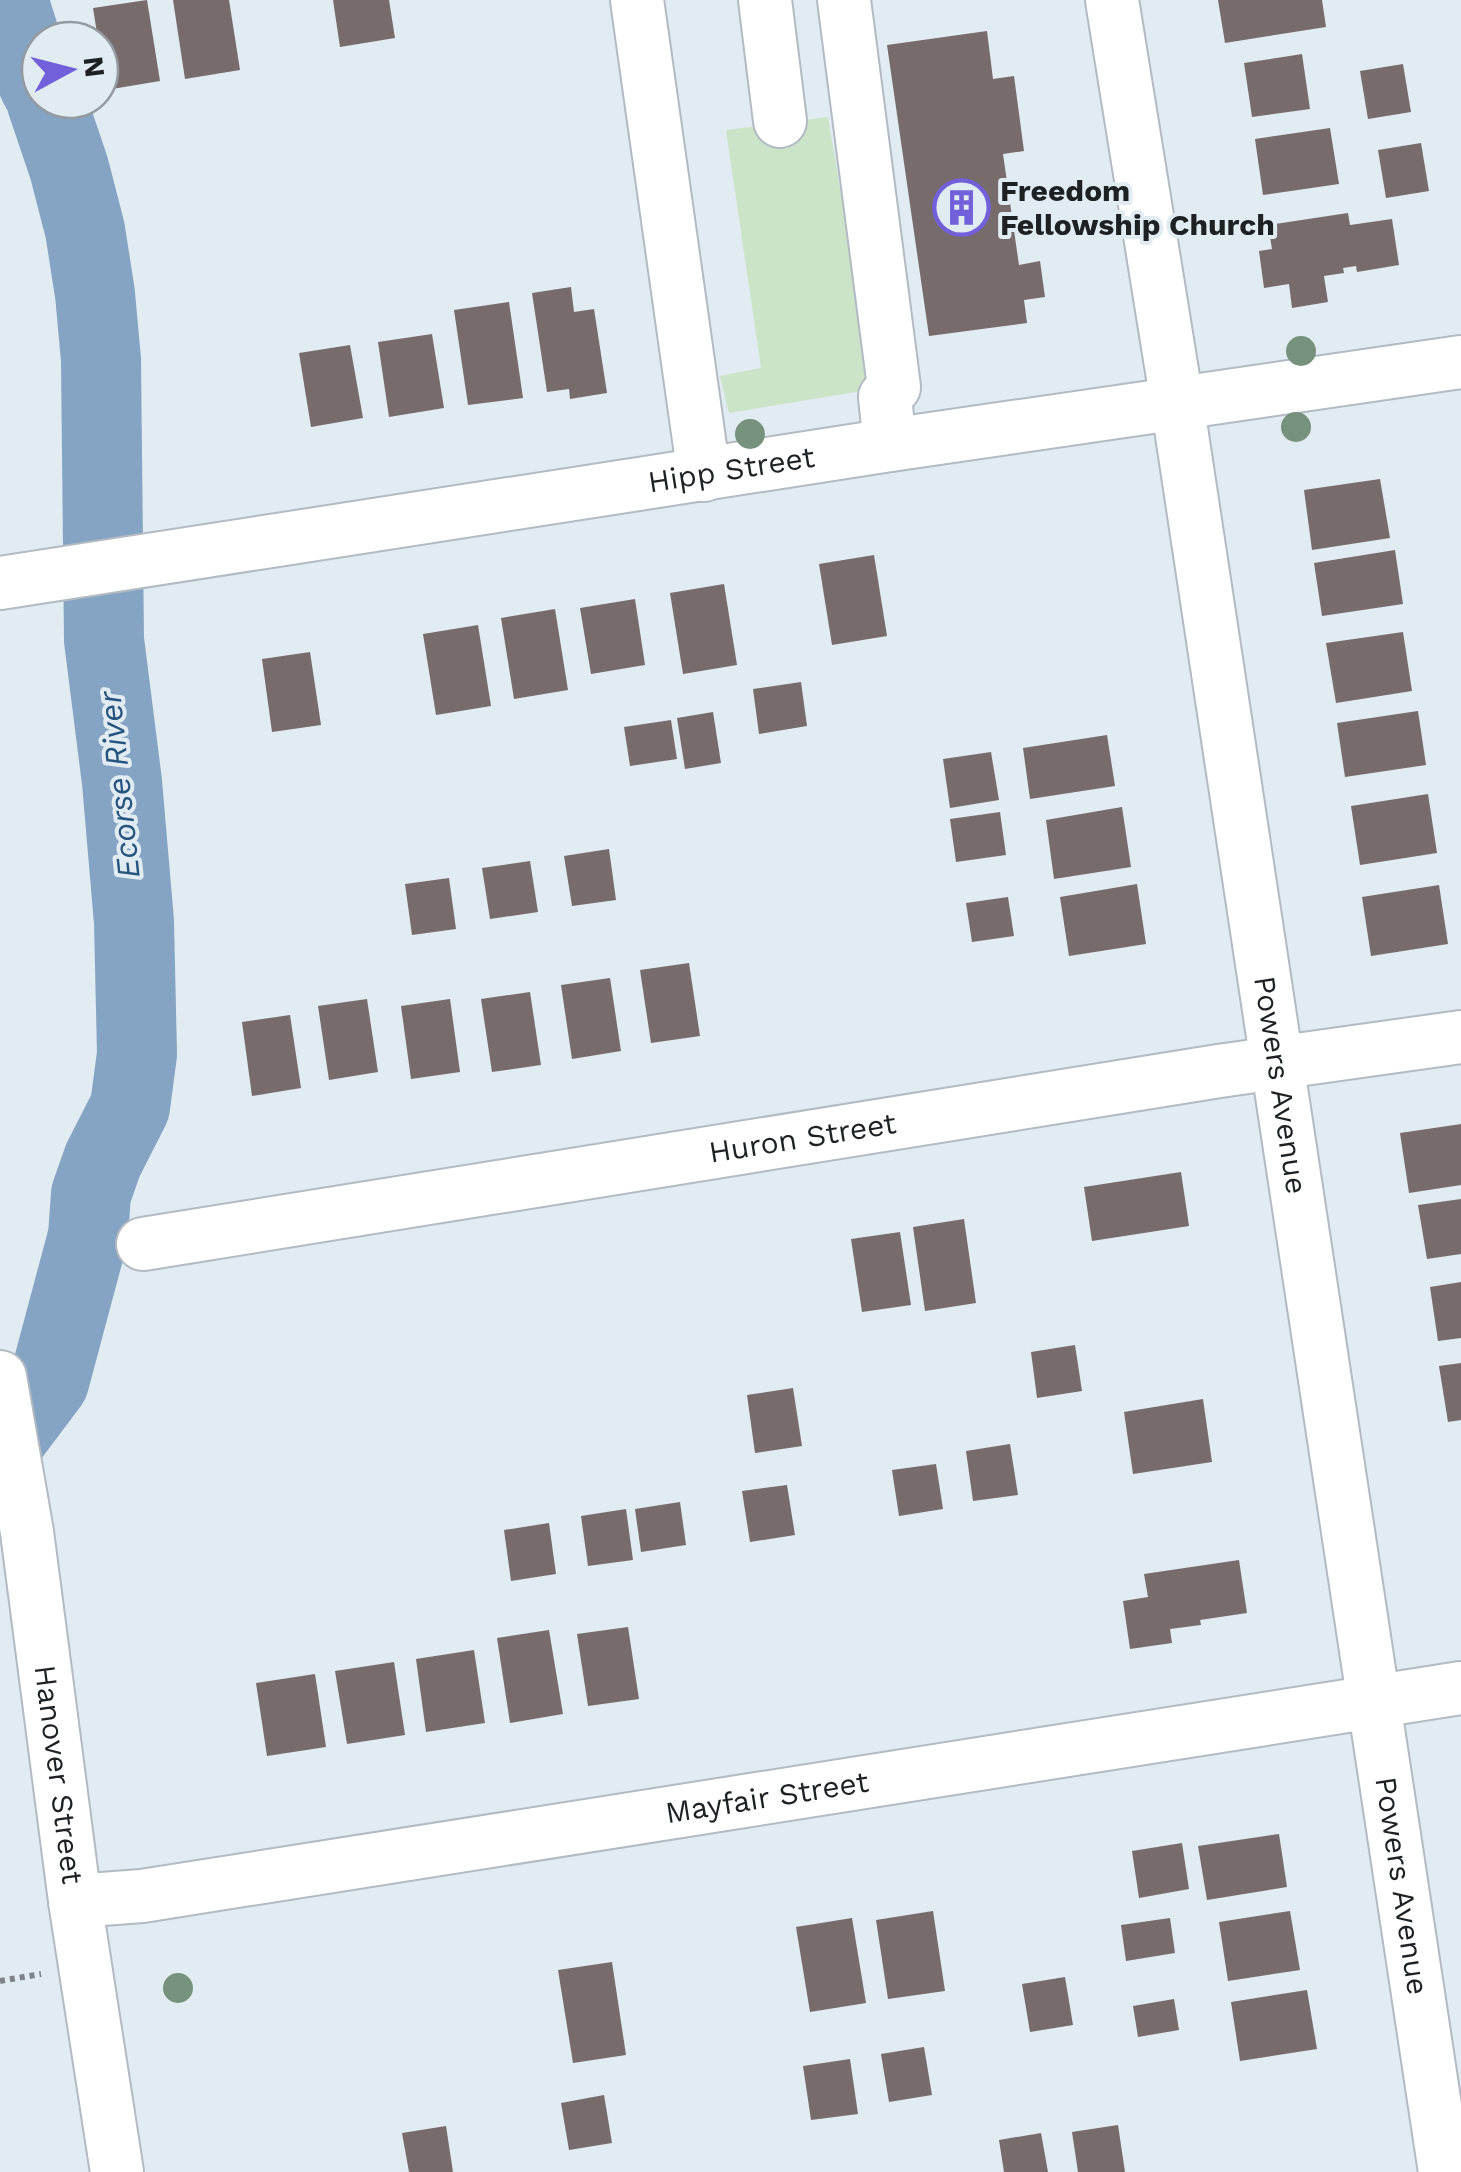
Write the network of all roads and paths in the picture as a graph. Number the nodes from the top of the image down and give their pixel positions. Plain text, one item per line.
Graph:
1 (637, 0) edge
2 (765, 0) edge
3 (844, 0) edge
4 (1112, 0) edge
5 (780, 121) dead end
6 (1461, 362) edge
7 (1177, 402) junction
8 (890, 445) junction
9 (704, 475) junction
10 (10, 582) edge
11 (1461, 1037) edge
12 (1277, 1064) junction
13 (143, 1244) dead end
14 (1, 1387) edge
15 (1461, 1688) edge
16 (1372, 1700) junction
17 (75, 1900) junction
18 (47, 1974) dead end
19 (0, 1980) edge
20 (117, 2172) edge
21 (1445, 2172) edge

1 - 9 street
2 - 5 street
3 - 8 street
4 - 7 street, Powers Avenue
6 - 7 street, Hipp Street
7 - 8 street, Hipp Street
7 - 12 street, Powers Avenue
8 - 9 street, Hipp Street
9 - 10 street, Hipp Street
11 - 12 street, Huron Street
12 - 13 street, Huron Street
12 - 16 street, Powers Avenue
14 - 17 street, Hanover Street
15 - 16 street, Mayfair Street
16 - 17 street, Mayfair Street
16 - 21 street, Powers Avenue
17 - 20 street, Hanover Street
18 - 19 path

